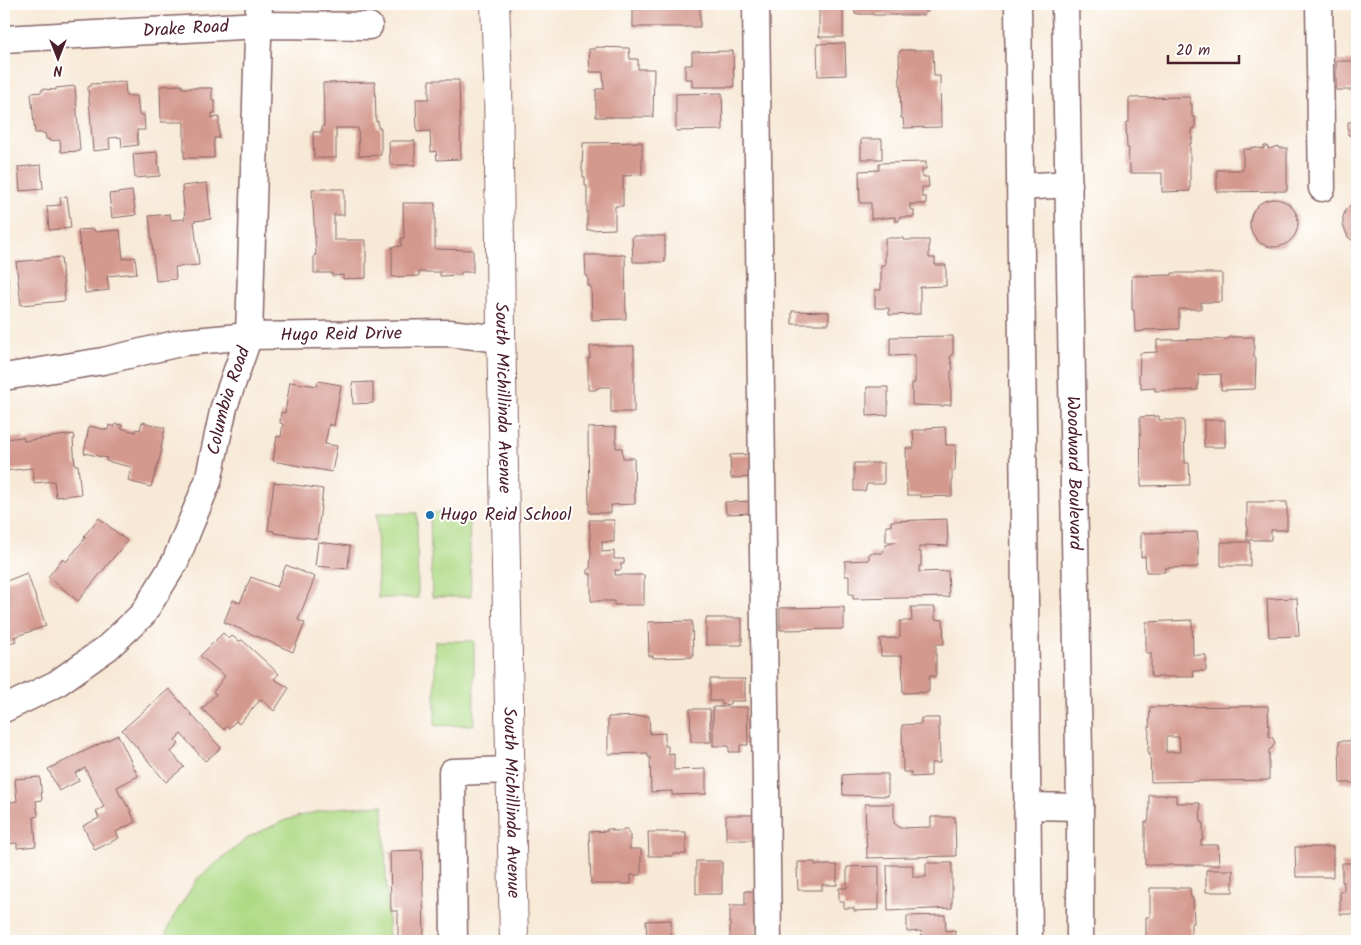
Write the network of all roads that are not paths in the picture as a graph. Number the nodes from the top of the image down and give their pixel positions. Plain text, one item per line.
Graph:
1 (495, 4) edge
2 (756, 4) edge
3 (1018, 4) edge
4 (1065, 4) edge
5 (1320, 4) edge
6 (259, 14) edge
7 (369, 26) dead end
8 (4, 39) edge
9 (1069, 184) junction
10 (1020, 187) junction
11 (1322, 188) dead end
12 (249, 336) junction
13 (501, 339) junction
14 (4, 377) edge
15 (4, 708) edge
16 (511, 770) junction
17 (1028, 806) junction
18 (1080, 807) junction
19 (454, 941) edge
20 (514, 941) edge
21 (768, 941) edge
22 (1029, 941) edge
23 (1080, 941) edge

1 - 13 main road, South Michillinda Avenue
2 - 21 street
3 - 10 street
4 - 9 street, Woodward Boulevard
5 - 11 street
6 - 7 street, Drake Road
6 - 8 street, Drake Road
6 - 12 street, Columbia Road
9 - 10 street
9 - 18 street, Woodward Boulevard
10 - 17 street
12 - 13 street, Hugo Reid Drive
12 - 14 street, Hugo Reid Drive
12 - 15 street, Columbia Road
13 - 16 main road, South Michillinda Avenue
16 - 19 street
16 - 20 main road, South Michillinda Avenue
17 - 18 street
17 - 22 street
18 - 23 street, Woodward Boulevard

